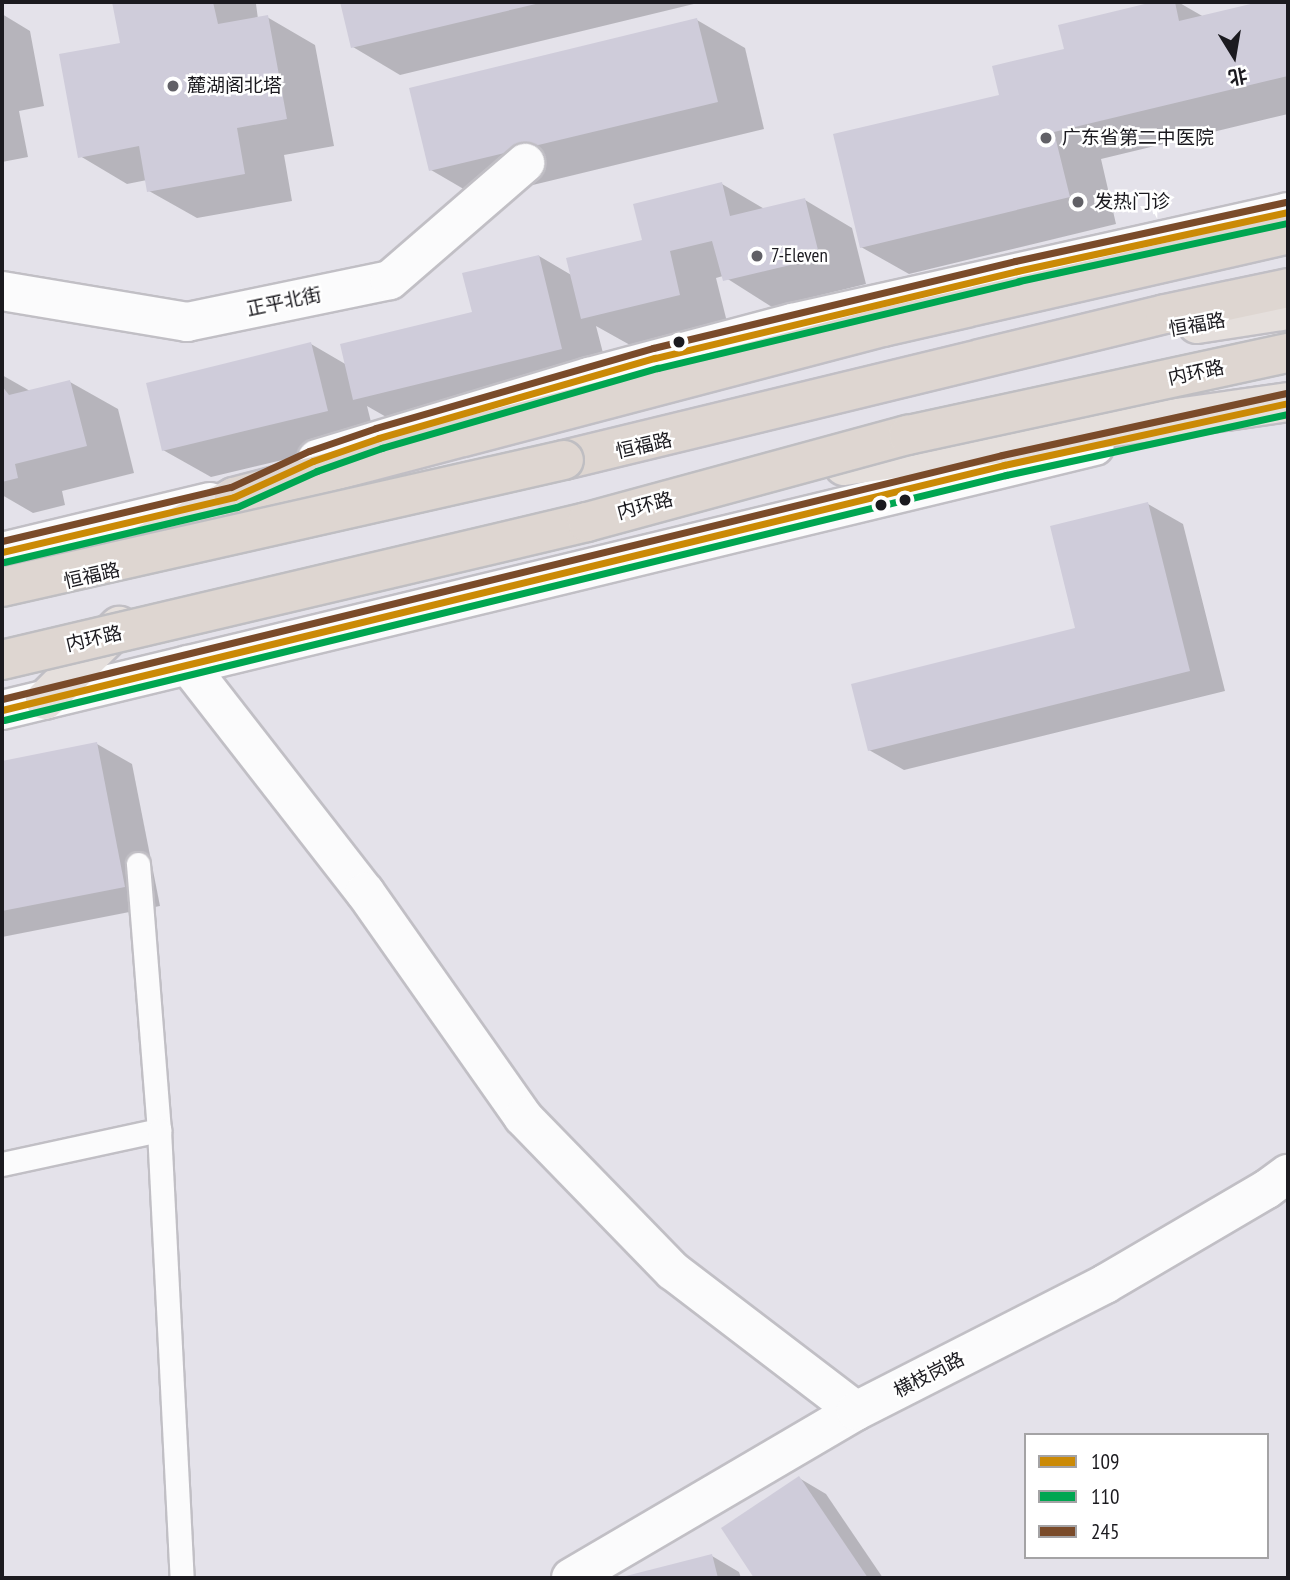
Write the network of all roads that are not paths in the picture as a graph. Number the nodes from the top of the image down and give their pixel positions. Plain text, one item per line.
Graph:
1 (525, 163) dead end
2 (1288, 212) edge
3 (1288, 234) edge
4 (1288, 288) edge
5 (2, 292) edge
6 (1288, 310) edge
7 (1288, 353) edge
8 (1288, 403) edge
9 (234, 497) junction
10 (2, 552) edge
11 (80, 579) junction
12 (2, 587) edge
13 (2, 596) edge
14 (119, 626) junction
15 (2, 653) edge
16 (2, 660) edge
17 (188, 664) junction
18 (45, 699) junction
19 (2, 710) edge
20 (138, 864) dead end
21 (159, 1130) junction
22 (2, 1164) edge
23 (1288, 1174) edge
24 (856, 1411) junction
25 (182, 1578) edge
26 (571, 1578) edge

1 - 5 main road, 正平北街
2 - 9 main road
3 - 9 highway
4 - 12 highway, bridge
6 - 11 main road, 恒福路
7 - 16 highway, 内环路, bridge
8 - 14 main road
8 - 17 main road
9 - 10 main road
9 - 11 main road
11 - 13 main road, 恒福路
14 - 15 main road
14 - 18 main road
17 - 18 main road
17 - 24 main road
18 - 19 main road
20 - 21 lane
21 - 22 lane
21 - 25 lane
23 - 24 main road, 横枝岗路
24 - 26 main road, 横枝岗路

